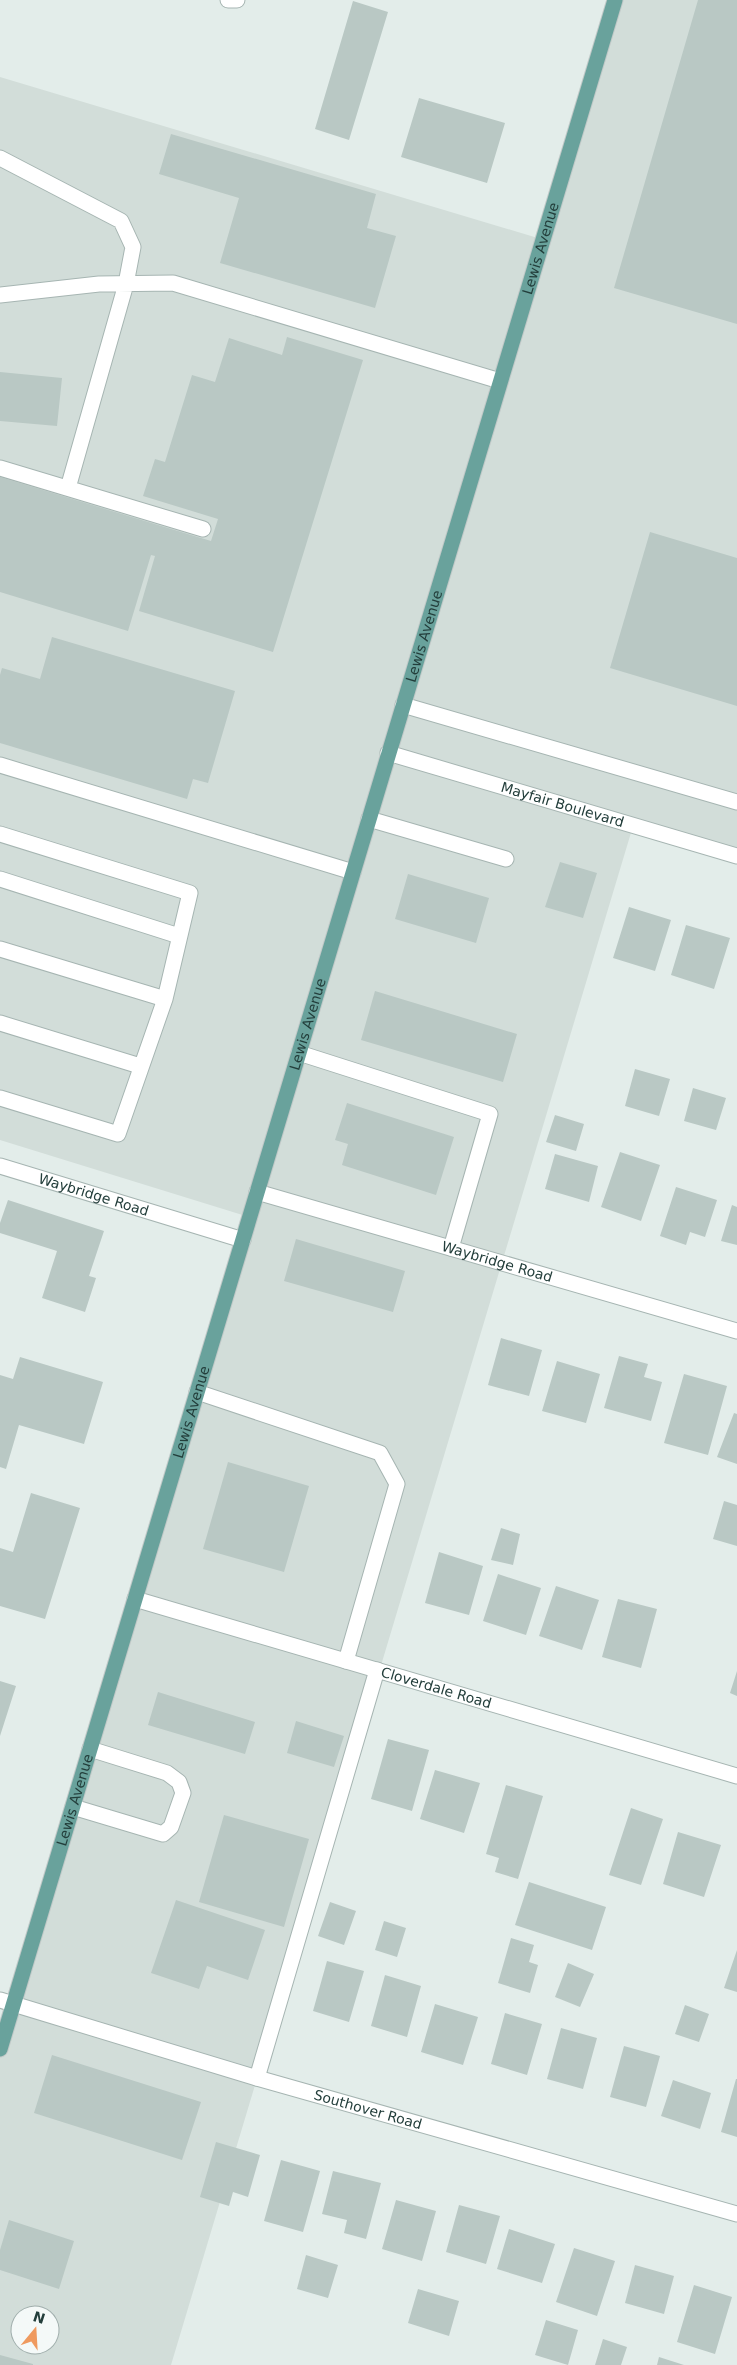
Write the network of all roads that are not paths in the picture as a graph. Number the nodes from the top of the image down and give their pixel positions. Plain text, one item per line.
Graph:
1 (228, 0) edge
2 (237, 0) edge
3 (615, 0) edge
4 (0, 158) edge
5 (126, 284) junction
6 (0, 295) edge
7 (500, 381) junction
8 (0, 468) edge
9 (68, 488) junction
10 (203, 529) dead end
11 (403, 705) junction
12 (388, 753) junction
13 (0, 764) edge
14 (737, 802) edge
15 (369, 819) junction
16 (0, 834) edge
17 (737, 856) edge
18 (506, 858) dead end
19 (353, 872) junction
20 (0, 880) edge
21 (179, 936) junction
22 (0, 949) edge
23 (165, 999) junction
24 (0, 1022) edge
25 (299, 1053) junction
26 (140, 1066) junction
27 (0, 1098) edge
28 (0, 1166) edge
29 (257, 1192) junction
30 (243, 1240) junction
31 (451, 1248) junction
32 (737, 1331) edge
33 (197, 1392) junction
34 (135, 1599) junction
35 (346, 1661) junction
36 (377, 1670) junction
37 (90, 1749) junction
38 (737, 1776) edge
39 (73, 1807) junction
40 (7, 2002) edge
41 (0, 2049) edge
42 (257, 2078) junction
43 (737, 2214) edge

1 - 2 street
3 - 7 main road, Lewis Avenue
4 - 5 street
5 - 6 street
5 - 7 street
5 - 9 street
7 - 11 main road, Lewis Avenue
8 - 9 street
9 - 10 street
11 - 12 main road, Lewis Avenue
11 - 14 street
12 - 15 main road, Lewis Avenue
12 - 17 street, Mayfair Boulevard
13 - 19 street
15 - 18 street
15 - 19 main road, Lewis Avenue
16 - 21 street
19 - 25 main road, Lewis Avenue
20 - 21 street
21 - 23 street
22 - 23 street
23 - 26 street
24 - 26 street
25 - 29 main road, Lewis Avenue
25 - 31 street
26 - 27 street
28 - 30 street, Waybridge Road
29 - 30 main road, Lewis Avenue
29 - 31 street, Waybridge Road
30 - 33 main road, Lewis Avenue
31 - 32 street, Waybridge Road
33 - 34 main road, Lewis Avenue
33 - 35 street
34 - 35 street, Cloverdale Road
34 - 37 main road, Lewis Avenue
35 - 36 street, Cloverdale Road
36 - 38 street, Cloverdale Road
36 - 42 street
37 - 39 main road, Lewis Avenue
37 - 39 street
39 - 40 main road, Lewis Avenue
40 - 41 main road, Lewis Avenue
40 - 42 street, Southover Road
42 - 43 street, Southover Road

